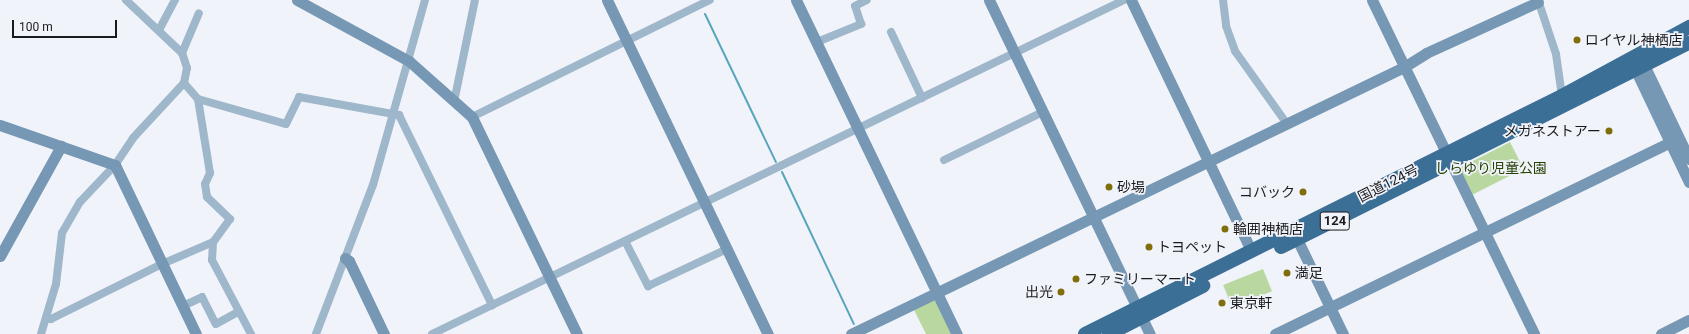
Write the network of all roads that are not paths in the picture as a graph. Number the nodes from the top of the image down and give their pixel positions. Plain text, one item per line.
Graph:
1 (126, 0) edge
2 (175, 0) edge
3 (297, 0) edge
4 (426, 0) edge
5 (475, 0) edge
6 (607, 0) edge
7 (710, 0) edge
8 (796, 0) edge
9 (868, 0) edge
10 (989, 0) edge
11 (1124, 0) edge
12 (1131, 0) edge
13 (1223, 0) edge
14 (1372, 0) edge
15 (1538, 1) edge
16 (199, 13) dead end
17 (1689, 27) edge
18 (158, 30) junction
19 (892, 32) dead end
20 (627, 41) junction
21 (817, 42) junction
22 (1689, 43) edge
23 (182, 54) junction
24 (1014, 54) junction
25 (409, 61) junction
26 (1639, 65) junction
27 (1404, 67) junction
28 (184, 83) junction
29 (1562, 96) junction
30 (922, 98) junction
31 (198, 99) junction
32 (454, 102) junction
33 (1043, 112) junction
34 (394, 115) junction
35 (472, 117) junction
36 (1287, 124) junction
37 (0, 125) edge
38 (858, 128) junction
39 (1670, 142) junction
40 (61, 146) junction
41 (1448, 159) junction
42 (1689, 159) edge
43 (944, 160) dead end
44 (1209, 162) junction
45 (114, 165) junction
46 (1689, 182) edge
47 (705, 203) junction
48 (1094, 217) junction
49 (1483, 232) junction
50 (1298, 239) junction
51 (625, 241) junction
52 (213, 242) junction
53 (727, 249) junction
54 (1, 251) edge
55 (1251, 252) junction
56 (345, 258) junction
57 (162, 264) junction
58 (550, 278) junction
59 (938, 292) junction
60 (492, 305) junction
61 (183, 306) junction
62 (1330, 307) junction
63 (239, 311) junction
64 (1140, 313) junction
65 (46, 318) junction
66 (1689, 320) edge
67 (41, 334) edge
68 (196, 334) edge
69 (251, 334) edge
70 (316, 334) edge
71 (384, 334) edge
72 (432, 334) edge
73 (577, 334) edge
74 (768, 334) edge
75 (851, 334) edge
76 (957, 334) edge
77 (1084, 334) edge
78 (1109, 334) edge
79 (1150, 334) edge
80 (1275, 334) edge
81 (1343, 334) edge
82 (1534, 334) edge
83 (1661, 334) edge

1 - 18 street
2 - 18 street
3 - 25 street
4 - 25 street
5 - 32 street
6 - 20 street
7 - 20 street
8 - 21 street
9 - 21 street
10 - 24 street
11 - 24 street
12 - 44 street
13 - 36 street
14 - 27 street
15 - 27 street
15 - 29 street
16 - 23 street
17 - 26 highway, 国道124号 / 124
18 - 23 street
19 - 30 street
20 - 35 street
20 - 47 street
21 - 38 street
22 - 26 highway, 国道124号 / 124
23 - 28 street
24 - 30 street
24 - 33 street
25 - 32 street
25 - 34 street
26 - 29 highway, 国道124号 / 124
26 - 39 street
26 - 41 highway, 国道124号 / 124
26 - 42 street
27 - 36 street
27 - 41 street
28 - 31 street
28 - 45 street
29 - 41 highway, 国道124号 / 124
30 - 38 street
31 - 34 street
31 - 52 street
32 - 35 street
33 - 43 street
33 - 48 street
34 - 56 street
34 - 60 street
35 - 58 street
36 - 44 street
37 - 40 street
38 - 47 street
38 - 59 street
39 - 46 street
39 - 49 street
40 - 45 street
40 - 54 street
41 - 49 street
41 - 50 highway, 国道124号 / 124
41 - 55 highway, 国道124号 / 124
44 - 48 street
44 - 55 street
45 - 57 street
45 - 65 street
47 - 51 street
47 - 53 street
48 - 59 street
48 - 64 street
49 - 62 street
49 - 82 street
50 - 62 street
50 - 64 highway, 国道124号 / 124
51 - 53 street
51 - 58 street
52 - 57 street
52 - 63 street
53 - 74 street
55 - 64 highway, 国道124号 / 124
56 - 70 street
56 - 71 street
57 - 61 street
57 - 65 street
58 - 60 street
58 - 73 street
59 - 75 street
59 - 76 street
60 - 72 street
61 - 63 street
61 - 68 street
62 - 80 street
62 - 81 street
63 - 69 street
64 - 77 highway, 国道124号 / 124
64 - 78 highway, 国道124号 / 124
64 - 79 street
65 - 67 street
66 - 83 street

